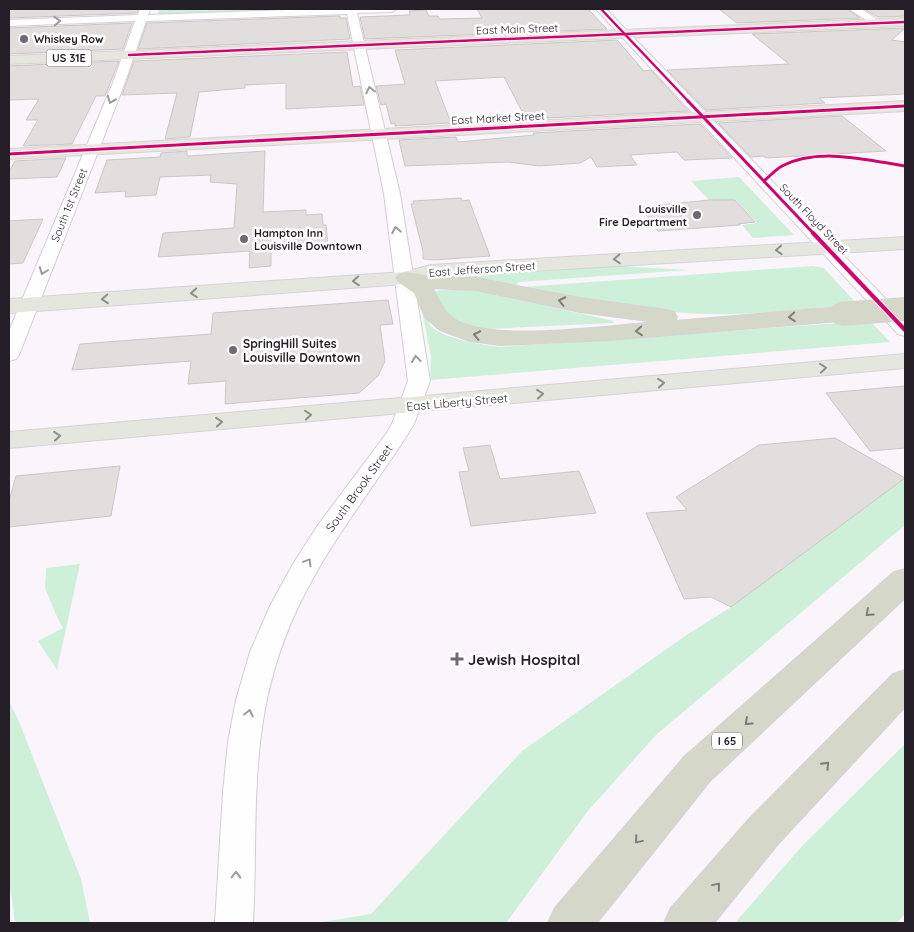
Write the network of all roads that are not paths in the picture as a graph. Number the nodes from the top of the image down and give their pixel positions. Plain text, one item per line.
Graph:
1 (392, 9) edge
2 (601, 9) edge
3 (854, 9) edge
4 (351, 10) edge
5 (143, 13) edge
6 (905, 22) edge
7 (9, 23) edge
8 (878, 23) junction
9 (625, 34) junction
10 (899, 35) dead end
11 (360, 45) junction
12 (129, 55) junction
13 (9, 60) edge
14 (905, 106) edge
15 (703, 117) junction
16 (379, 134) junction
17 (92, 149) junction
18 (9, 154) edge
19 (905, 243) edge
20 (828, 248) junction
21 (405, 278) junction
22 (19, 305) edge
23 (905, 309) edge
24 (722, 322) junction
25 (905, 330) edge
26 (9, 356) edge
27 (905, 361) edge
28 (410, 406) junction
29 (9, 440) edge
30 (905, 580) edge
31 (905, 684) edge
32 (234, 923) edge
33 (570, 923) edge
34 (686, 923) edge

1 - 4 street
2 - 9 street, South Floyd Street
3 - 8 street
4 - 5 street
4 - 11 street, South Brook Street
7 -> 5 street
5 - 12 street, South 1st Street
6 - 8 main road, East Main Street / US 31E
8 - 9 main road, East Main Street / US 31E
8 - 10 main road
9 - 11 main road, East Main Street / US 31E
9 - 15 street, South Floyd Street
11 - 12 main road, East Main Street / US 31E
16 -> 11 street, South Brook Street
12 - 13 main road, US 31E
12 -> 17 street, South 1st Street
14 - 15 main road, East Market Street
15 - 16 main road, East Market Street
15 - 20 street, South Floyd Street
16 - 17 main road, East Market Street
21 -> 16 street, South Brook Street
17 - 18 main road, East Market Street
17 -> 22 street, South 1st Street
19 - 20 main road, East Jefferson Street
20 -> 21 main road, East Jefferson Street
20 - 25 street, South Floyd Street
21 -> 22 main road, East Jefferson Street
24 -> 21 highway
24 -> 21 highway
28 -> 21 street, South Brook Street
22 - 26 street, South 1st Street
23 -> 24 highway, bridge
28 -> 27 main road, East Liberty Street
29 -> 28 main road, East Liberty Street
32 -> 28 street, South Brook Street
30 -> 33 highway, I 65
34 -> 31 highway

